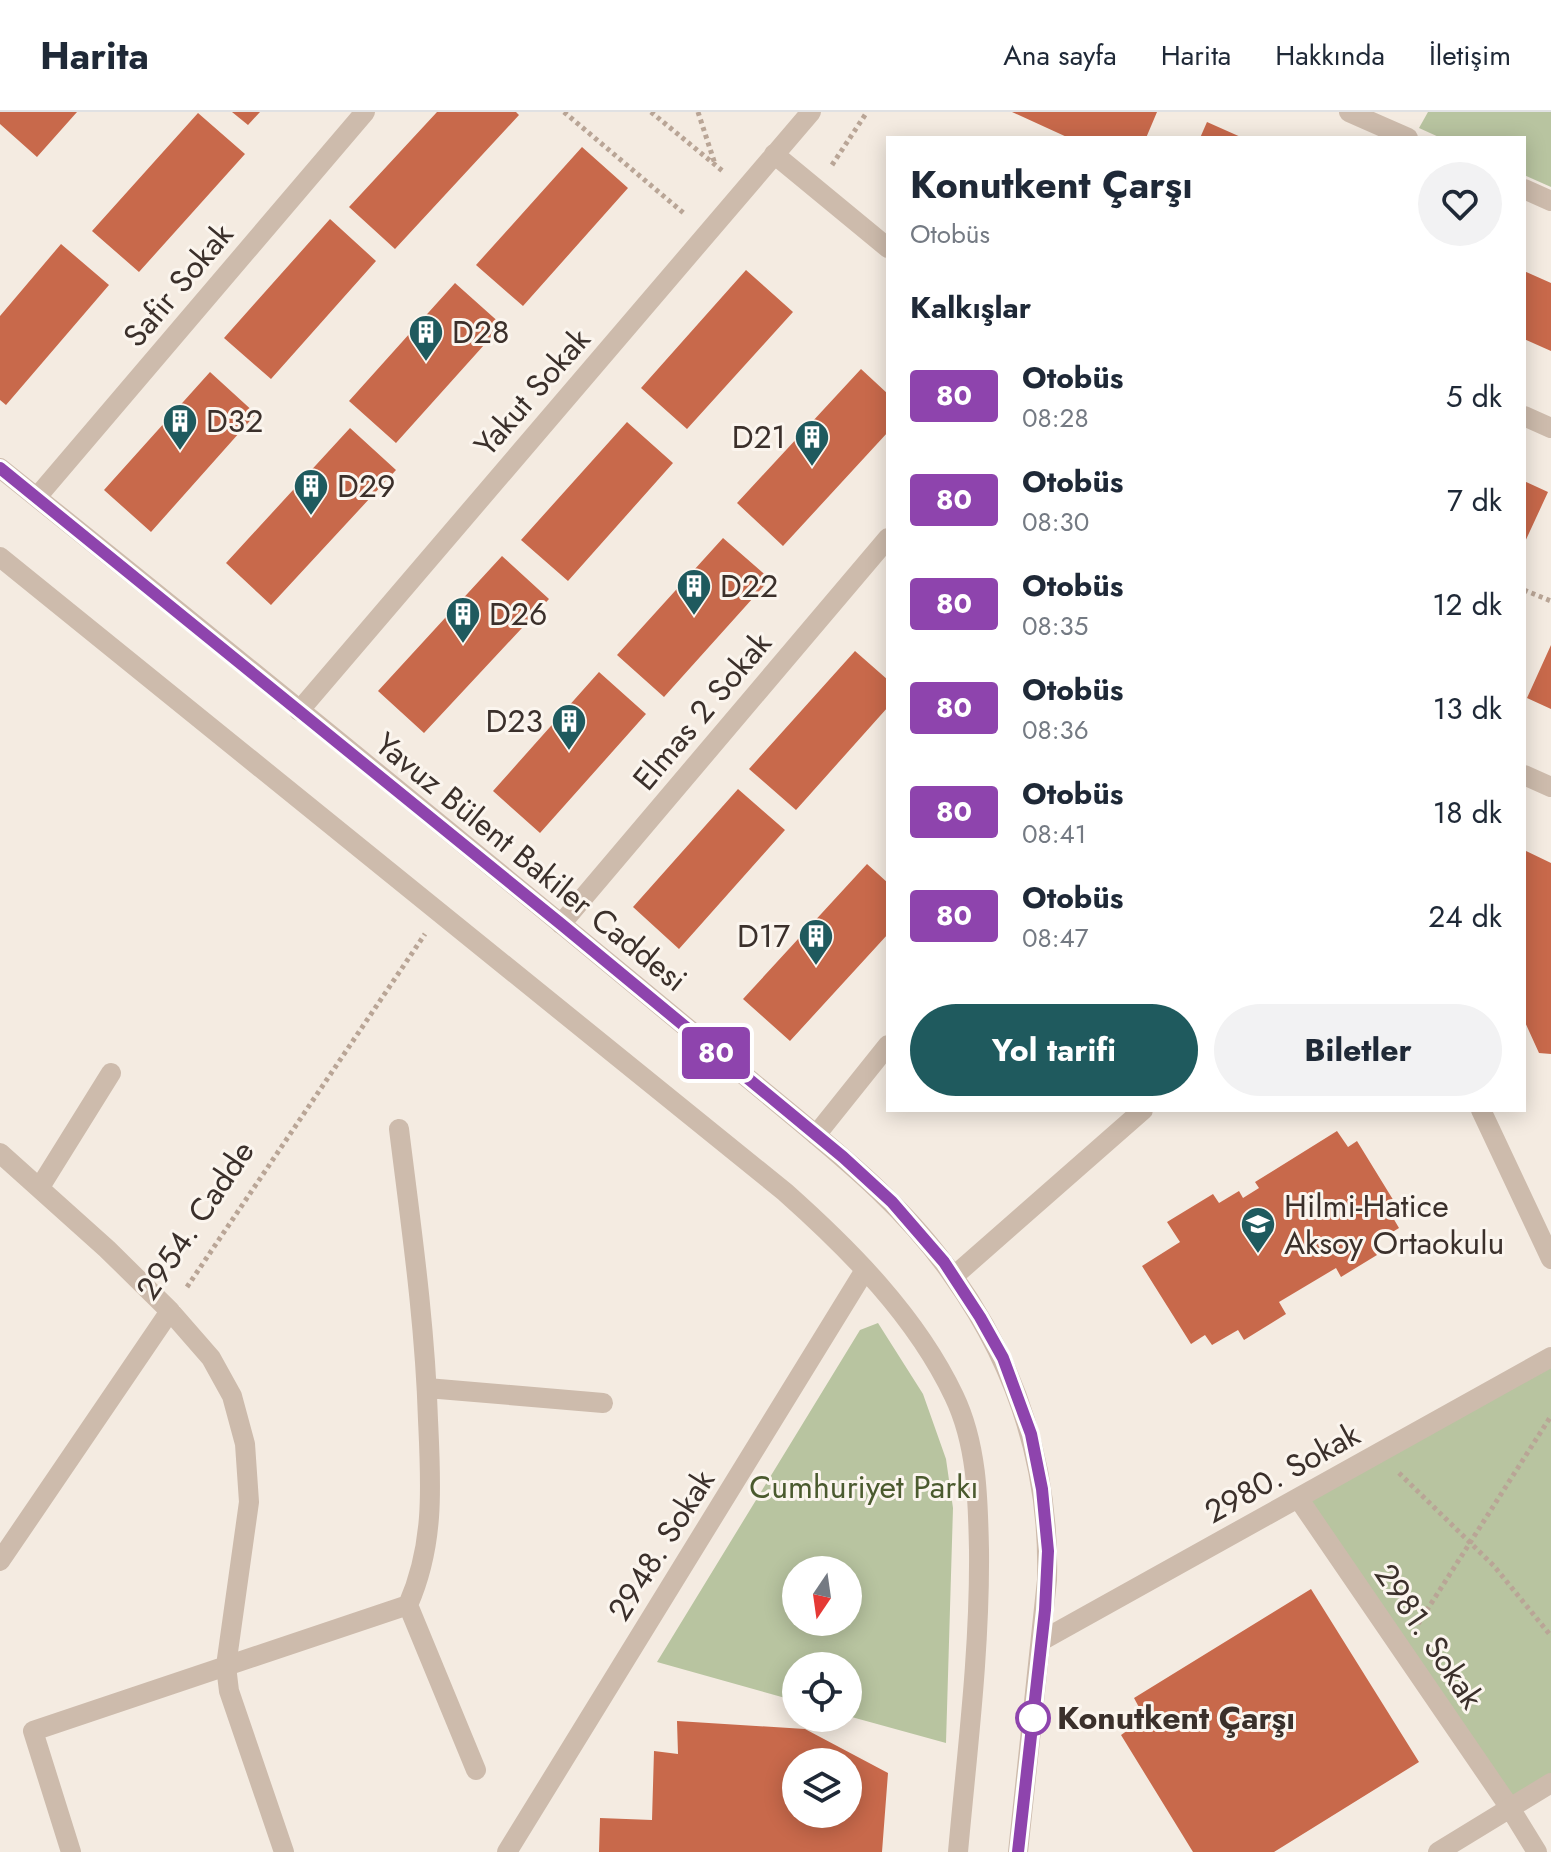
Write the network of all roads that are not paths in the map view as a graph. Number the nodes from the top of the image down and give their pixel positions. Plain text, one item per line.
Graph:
1 (365, 112) edge
2 (811, 112) edge
3 (1349, 112) edge
4 (1403, 136) edge
5 (774, 154) junction
6 (1526, 190) edge
7 (1551, 201) edge
8 (886, 246) edge
9 (1526, 417) edge
10 (1551, 428) edge
11 (0, 468) edge
12 (37, 497) junction
13 (886, 540) edge
14 (0, 557) edge
15 (299, 711) junction
16 (1526, 776) edge
17 (1551, 787) edge
18 (561, 924) junction
19 (886, 1048) edge
20 (111, 1073) dead end
21 (1141, 1112) edge
22 (1482, 1112) edge
23 (399, 1129) dead end
24 (816, 1135) junction
25 (0, 1153) edge
26 (40, 1187) junction
27 (1551, 1259) edge
28 (865, 1270) junction
29 (954, 1276) junction
30 (170, 1311) junction
31 (1551, 1357) edge
32 (427, 1388) junction
33 (603, 1403) dead end
34 (1298, 1498) junction
35 (0, 1561) edge
36 (408, 1605) junction
37 (1041, 1641) junction
38 (226, 1666) junction
39 (476, 1770) dead end
40 (1551, 1783) edge
41 (1510, 1808) junction
42 (1551, 1844) edge
43 (71, 1852) edge
44 (284, 1852) edge
45 (507, 1852) edge
46 (958, 1852) edge
47 (1018, 1852) edge
48 (1438, 1852) edge
49 (1538, 1852) edge

1 - 12 street, Safir Sokak
2 - 5 street, Yakut Sokak
3 - 4 street
5 - 8 street
5 - 15 street, Yakut Sokak
6 - 7 street
9 - 10 street
11 - 12 street, Yavuz Bülent Bakiler Caddesi
12 - 15 street, Yavuz Bülent Bakiler Caddesi
13 - 18 street, Elmas 2 Sokak
14 - 28 street
15 - 18 street, Yavuz Bülent Bakiler Caddesi
16 - 17 street
18 - 24 street, Yavuz Bülent Bakiler Caddesi
19 - 24 street
20 - 26 street
21 - 29 street
22 - 27 street
23 - 32 street
24 - 29 street, Yavuz Bülent Bakiler Caddesi
25 - 26 street
26 - 30 street
28 - 45 street, 2948. Sokak
28 - 46 street
29 - 37 street, Yavuz Bülent Bakiler Caddesi
30 - 35 street, 2954. Cadde
30 - 38 street
31 - 34 street, 2980. Sokak
32 - 33 street
32 - 36 street
34 - 37 street, 2980. Sokak
34 - 41 street, 2981. Sokak
36 - 38 street
36 - 39 street
37 - 47 street, Yavuz Bülent Bakiler Caddesi
38 - 43 street
38 - 44 street
40 - 41 street
41 - 48 street
41 - 49 street, 2981. Sokak
42 - 49 street

